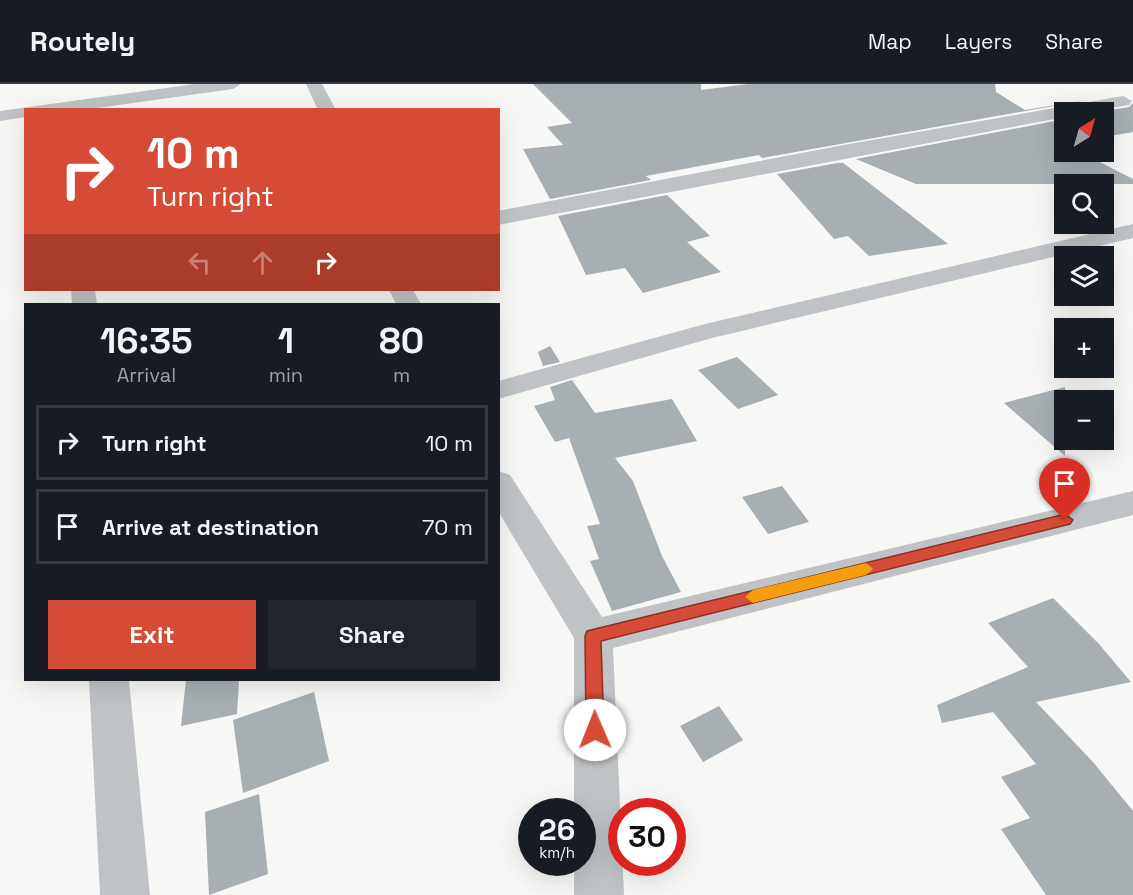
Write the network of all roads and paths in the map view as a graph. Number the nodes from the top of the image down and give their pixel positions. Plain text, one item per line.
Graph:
1 (233, 84) edge
2 (314, 84) edge
3 (1094, 88) dead end
4 (1128, 104) edge
5 (70, 107) edge
6 (326, 108) edge
7 (24, 112) edge
8 (0, 116) edge
9 (500, 218) edge
10 (1133, 231) edge
11 (500, 389) edge
12 (500, 486) edge
13 (1133, 503) edge
14 (593, 636) junction
15 (108, 681) edge
16 (125, 895) edge
17 (599, 895) edge

1 - 5 street
2 - 6 street
3 - 4 street
4 - 9 street
7 - 8 street
10 - 11 street
12 - 14 street
13 - 14 street
14 - 17 street
15 - 16 street

